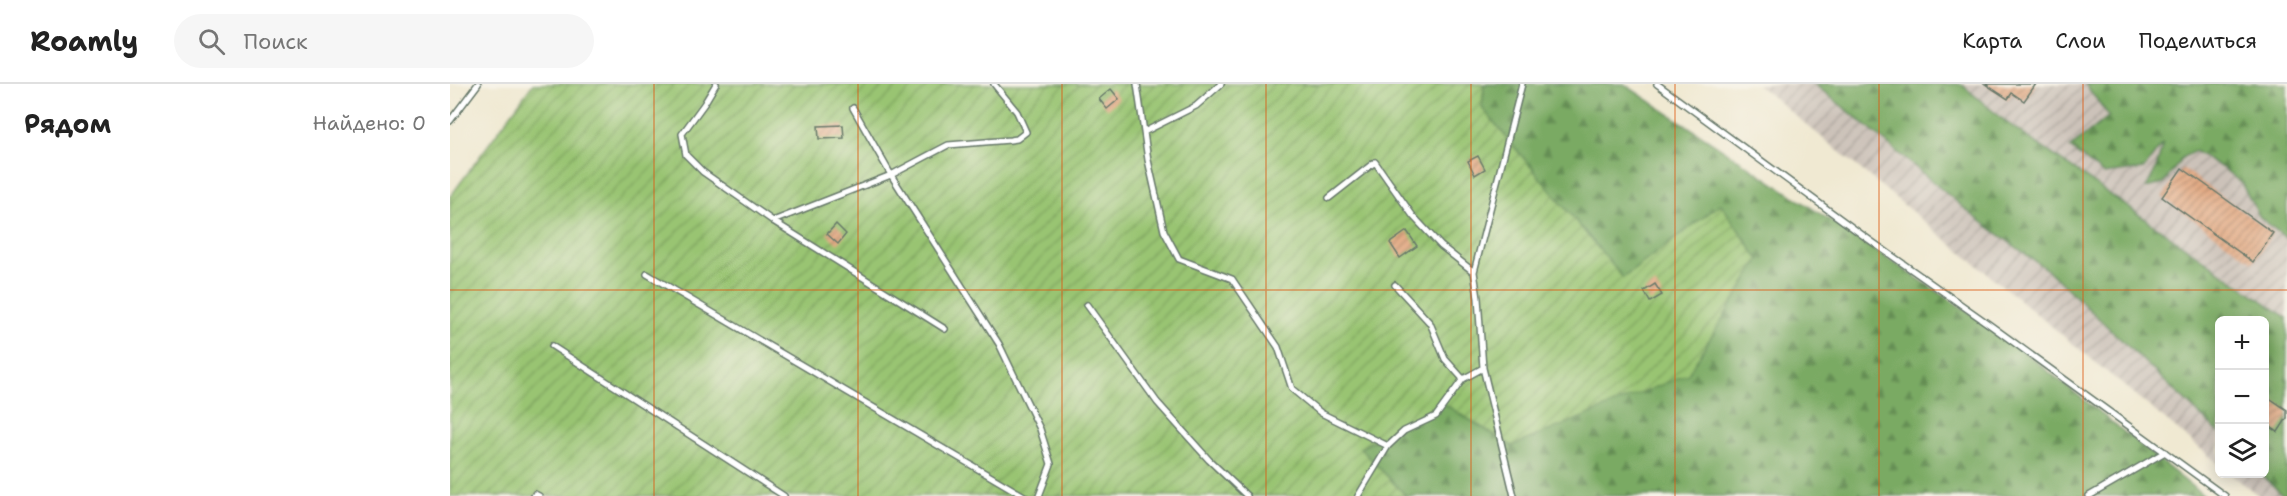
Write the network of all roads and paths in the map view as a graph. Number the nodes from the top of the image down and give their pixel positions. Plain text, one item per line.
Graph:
1 (478, 84) edge
2 (716, 84) edge
3 (994, 84) edge
4 (1137, 84) edge
5 (1221, 84) edge
6 (1522, 84) edge
7 (1656, 84) edge
8 (853, 108) dead end
9 (450, 121) edge
10 (1144, 132) junction
11 (891, 176) junction
12 (1329, 198) dead end
13 (773, 221) junction
14 (1474, 272) junction
15 (647, 274) dead end
16 (1395, 285) dead end
17 (1087, 305) dead end
18 (945, 329) dead end
19 (552, 346) dead end
20 (1483, 368) junction
21 (1463, 379) junction
22 (1388, 446) junction
23 (2165, 452) junction
24 (534, 496) edge
25 (538, 496) edge
26 (784, 496) edge
27 (1024, 496) edge
28 (1039, 496) edge
29 (1247, 496) edge
30 (1358, 496) edge
31 (1514, 496) edge
32 (2089, 496) edge
33 (2225, 496) edge

1 - 9 lane
2 - 13 lane
3 - 11 lane
4 - 10 lane
5 - 10 lane
6 - 14 lane
7 - 23 lane
8 - 11 lane
10 - 22 lane
11 - 13 lane
11 - 28 lane
12 - 14 lane
13 - 18 lane
14 - 20 lane
15 - 27 lane
16 - 21 lane
17 - 29 lane
19 - 26 lane
20 - 21 lane
20 - 31 lane
21 - 22 lane
22 - 30 lane
23 - 32 lane
23 - 33 lane
24 - 25 lane

